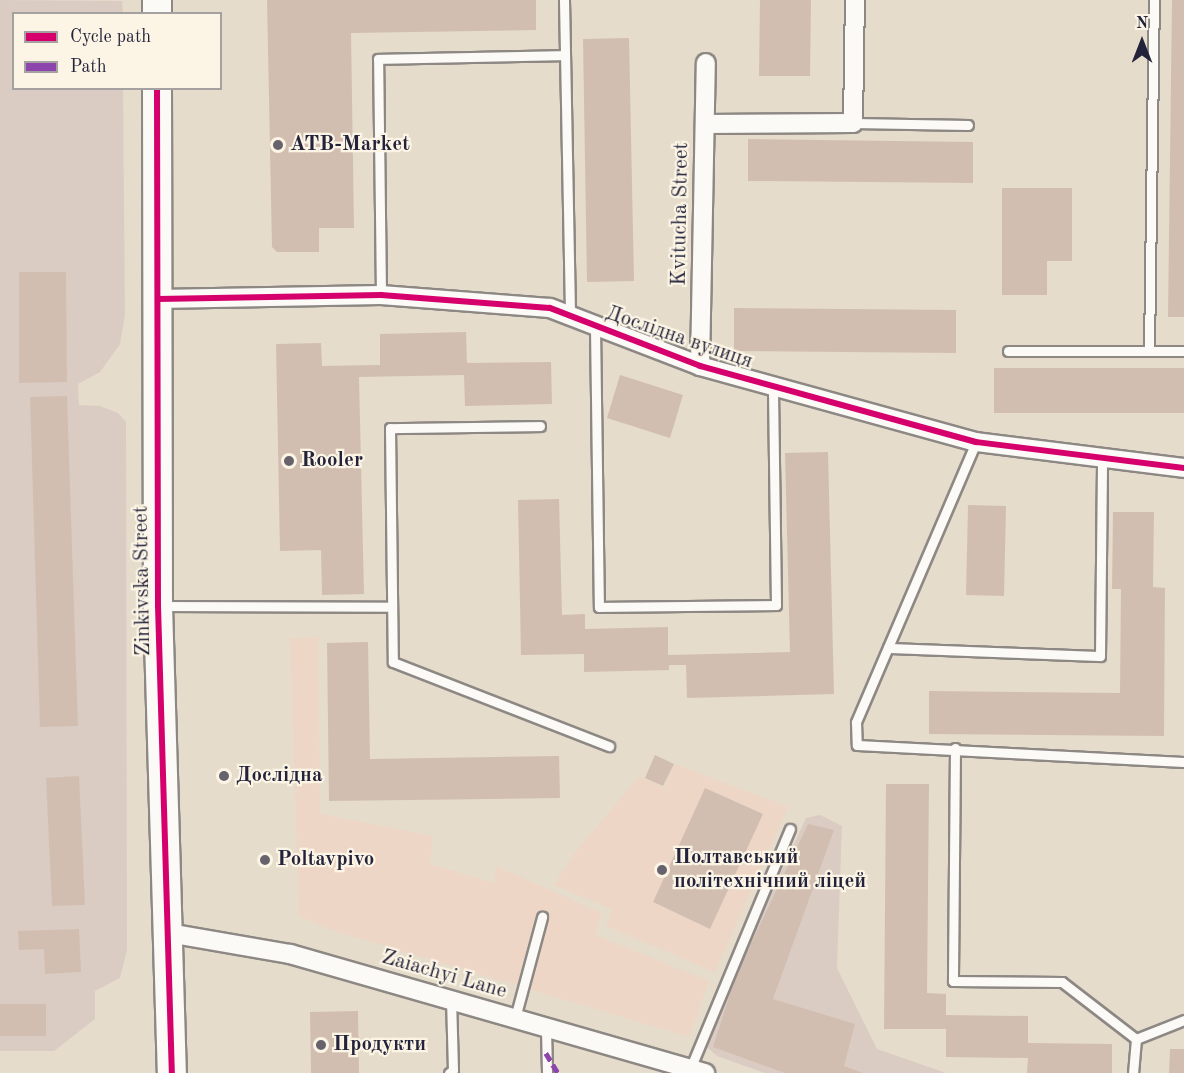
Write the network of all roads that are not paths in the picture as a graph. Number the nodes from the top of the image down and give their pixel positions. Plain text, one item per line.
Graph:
1 (564, 0) edge
2 (855, 0) edge
3 (1155, 0) edge
4 (565, 55) junction
5 (706, 63) dead end
6 (157, 90) edge
7 (853, 123) junction
8 (705, 124) junction
9 (968, 125) dead end
10 (381, 294) junction
11 (158, 299) junction
12 (570, 317) junction
13 (595, 327) junction
14 (1008, 351) dead end
15 (1149, 351) junction
16 (1184, 351) edge
17 (700, 366) junction
18 (773, 387) junction
19 (540, 426) dead end
20 (976, 442) junction
21 (1102, 458) junction
22 (1184, 468) edge
23 (158, 606) junction
24 (392, 607) junction
25 (888, 648) junction
26 (609, 746) dead end
27 (955, 748) junction
28 (1184, 762) edge
29 (790, 829) dead end
30 (542, 917) dead end
31 (168, 933) junction
32 (451, 1000) junction
33 (515, 1018) junction
34 (1184, 1020) edge
35 (546, 1028) junction
36 (1136, 1039) junction
37 (697, 1071) edge
38 (172, 1073) edge
39 (449, 1073) edge
40 (547, 1073) edge
41 (1133, 1073) edge

1 - 4 lane
2 - 7 street
3 - 15 lane
4 - 10 lane
4 - 12 lane
5 - 8 street, Kvitucha Street
6 - 11 main road, Zinkivska Street
7 - 8 street
7 - 9 lane
8 - 17 street, Kvitucha Street
10 - 11 street, Дослідна вулиця
10 - 12 street, Дослідна вулиця
11 - 23 main road, Zinkivska Street
12 - 13 street, Дослідна вулиця
13 - 17 street, Дослідна вулиця
13 - 18 lane
14 - 15 lane
15 - 16 lane
17 - 18 street, Дослідна вулиця
18 - 20 street, Дослідна вулиця
19 - 24 lane
20 - 21 street, Дослідна вулиця
20 - 25 lane
21 - 22 street, Дослідна вулиця
21 - 25 lane
23 - 24 lane
23 - 31 main road, Zinkivska Street
24 - 26 lane
25 - 27 lane
27 - 28 lane
27 - 36 lane
29 - 37 lane
30 - 33 lane
31 - 32 street, Zaiachyi Lane
31 - 38 main road, Zinkivska Street
32 - 33 street, Zaiachyi Lane
32 - 39 lane
33 - 35 street, Zaiachyi Lane
34 - 36 lane
35 - 37 street, Zaiachyi Lane
35 - 40 lane
36 - 41 lane

